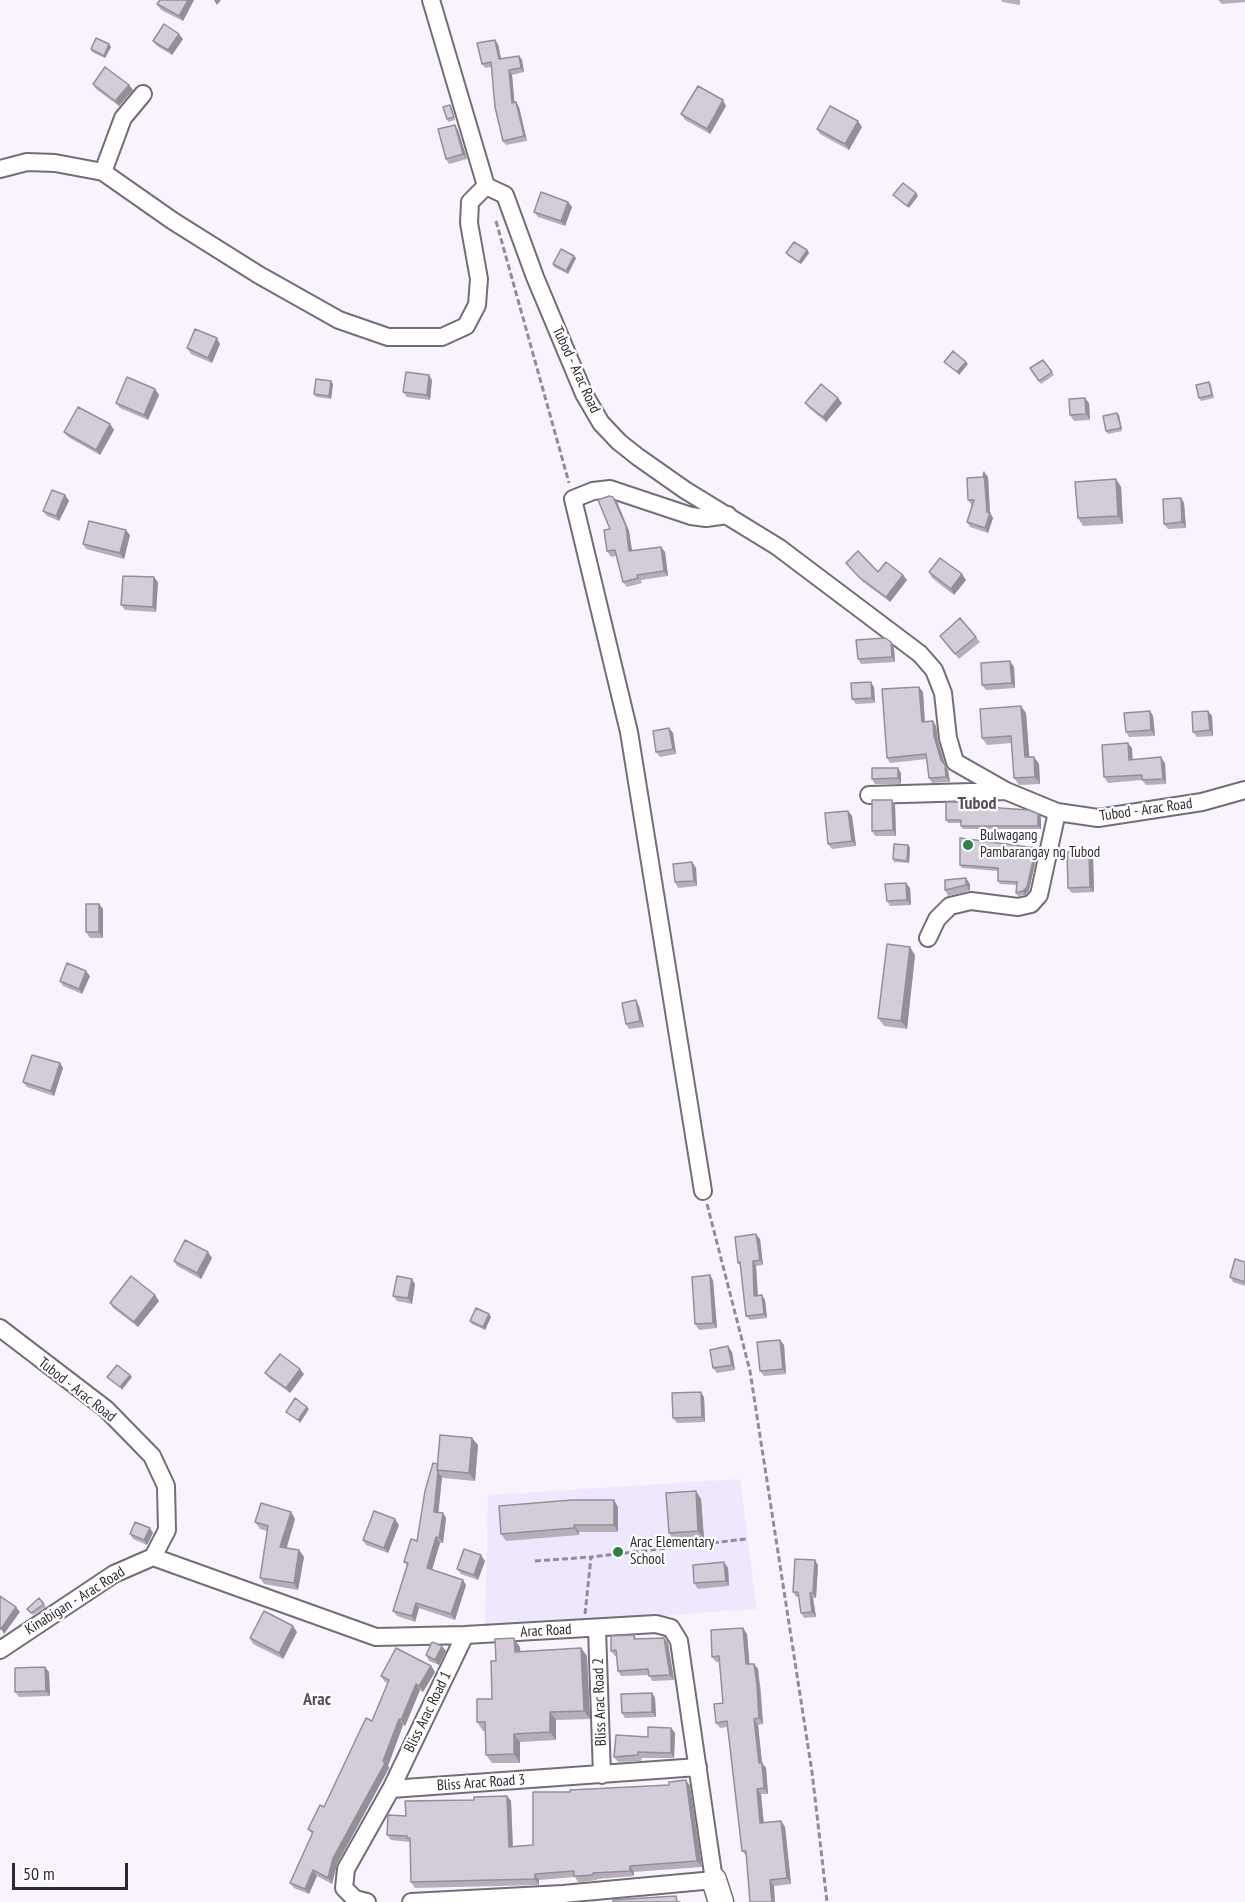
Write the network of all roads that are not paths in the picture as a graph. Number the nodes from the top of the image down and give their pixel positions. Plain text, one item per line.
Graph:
1 (431, 0) edge
2 (143, 94) dead end
3 (0, 169) edge
4 (103, 172) junction
5 (486, 186) junction
6 (728, 515) junction
7 (1245, 790) edge
8 (1006, 791) junction
9 (869, 795) dead end
10 (1057, 812) junction
11 (928, 938) dead end
12 (703, 1191) road end
13 (0, 1328) edge
14 (153, 1557) junction
15 (591, 1629) junction
16 (465, 1635) junction
17 (0, 1650) edge
18 (698, 1767) junction
19 (603, 1775) junction
20 (391, 1789) junction
21 (718, 1891) edge
22 (361, 1900) edge
23 (411, 1902) edge

1 - 5 street
2 - 4 street
3 - 4 street
4 - 5 street
5 - 6 street, Tubod - Arac Road
6 - 8 street, Tubod - Arac Road
6 - 12 street
7 - 10 street, Tubod - Arac Road
8 - 9 street
8 - 10 street, Tubod - Arac Road
10 - 11 street
13 - 14 street, Tubod - Arac Road
14 - 16 street, Arac Road
14 - 17 street, Kinabigan - Arac Road
15 - 16 street, Arac Road
15 - 18 street, Arac Road
15 - 19 street, Bliss Arac Road 2
16 - 20 street, Bliss Arac Road 1
18 - 19 street, Bliss Arac Road 3
18 - 21 street, Arac Road
19 - 20 street, Bliss Arac Road 3
20 - 22 street
21 - 23 street

